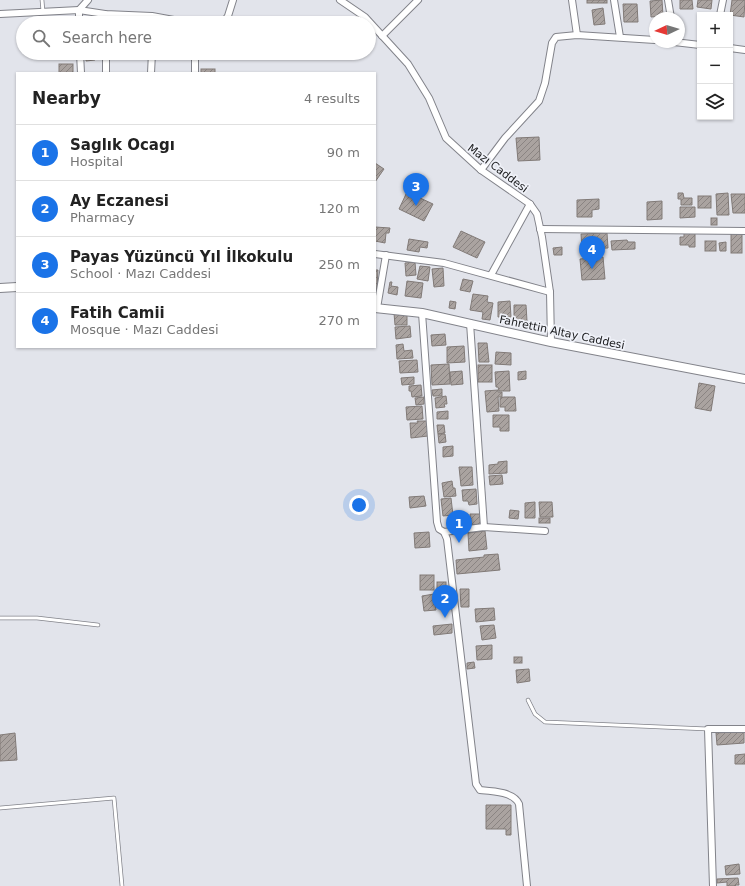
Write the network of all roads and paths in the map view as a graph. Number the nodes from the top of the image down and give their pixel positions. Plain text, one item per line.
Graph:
1 (42, 0) edge
2 (88, 0) edge
3 (233, 0) edge
4 (340, 0) edge
5 (418, 0) edge
6 (572, 0) edge
7 (614, 0) edge
8 (668, 0) edge
9 (722, 0) edge
10 (79, 10) junction
11 (43, 12) junction
12 (669, 12) edge
13 (720, 12) edge
14 (0, 14) edge
15 (105, 14) joint
16 (79, 16) edge
17 (152, 16) edge
18 (228, 16) edge
19 (364, 16) edge
20 (376, 29) edge
21 (577, 35) junction
22 (382, 36) junction
23 (620, 37) junction
24 (649, 39) edge
25 (685, 43) edge
26 (697, 45) edge
27 (733, 48) edge
28 (745, 50) edge
29 (80, 60) edge
30 (106, 60) edge
31 (152, 60) edge
32 (195, 60) edge
33 (81, 72) edge
34 (106, 72) edge
35 (151, 72) edge
36 (195, 72) edge
37 (481, 170) junction
38 (530, 204) junction
39 (540, 229) junction
40 (745, 231) edge
41 (376, 254) edge
42 (386, 255) junction
43 (491, 275) junction
44 (16, 287) edge
45 (0, 288) edge
46 (550, 292) junction
47 (376, 308) edge
48 (422, 313) junction
49 (470, 323) junction
50 (551, 342) junction
51 (745, 379) edge
52 (484, 528) junction
53 (545, 531) dead end
54 (444, 532) junction
55 (0, 618) edge
56 (98, 624) dead end
57 (528, 700) dead end
58 (708, 728) junction
59 (745, 729) edge
60 (0, 808) edge
61 (122, 886) edge
62 (527, 886) edge
63 (713, 886) edge

1 - 11 lane
2 - 10 street
3 - 18 street
4 - 19 street, Mazı Caddesi
5 - 22 street
6 - 21 street
7 - 23 street
8 - 12 street
9 - 13 street
10 - 11 street
10 - 15 street
10 - 16 street
11 - 14 street
15 - 17 street
20 - 22 street, Mazı Caddesi
21 - 23 street
21 - 37 street
22 - 37 street, Mazı Caddesi
23 - 24 street
25 - 26 street
27 - 28 street
29 - 33 street
30 - 34 street
31 - 35 street
32 - 36 street
37 - 38 street, Mazı Caddesi
38 - 39 street, Mazı Caddesi
38 - 43 street
39 - 40 street
39 - 46 street, Mazı Caddesi
41 - 42 street
42 - 43 street
42 - 47 street
43 - 46 street
44 - 45 street
46 - 50 street, Mazı Caddesi
47 - 48 street, Fahrettin Altay Caddesi
48 - 49 street, Fahrettin Altay Caddesi
48 - 54 street
49 - 50 street, Fahrettin Altay Caddesi
49 - 52 street
50 - 51 street, Fahrettin Altay Caddesi
52 - 53 street
52 - 54 street
54 - 62 street
55 - 56 lane
57 - 58 lane
58 - 59 street
58 - 63 street
60 - 61 lane

